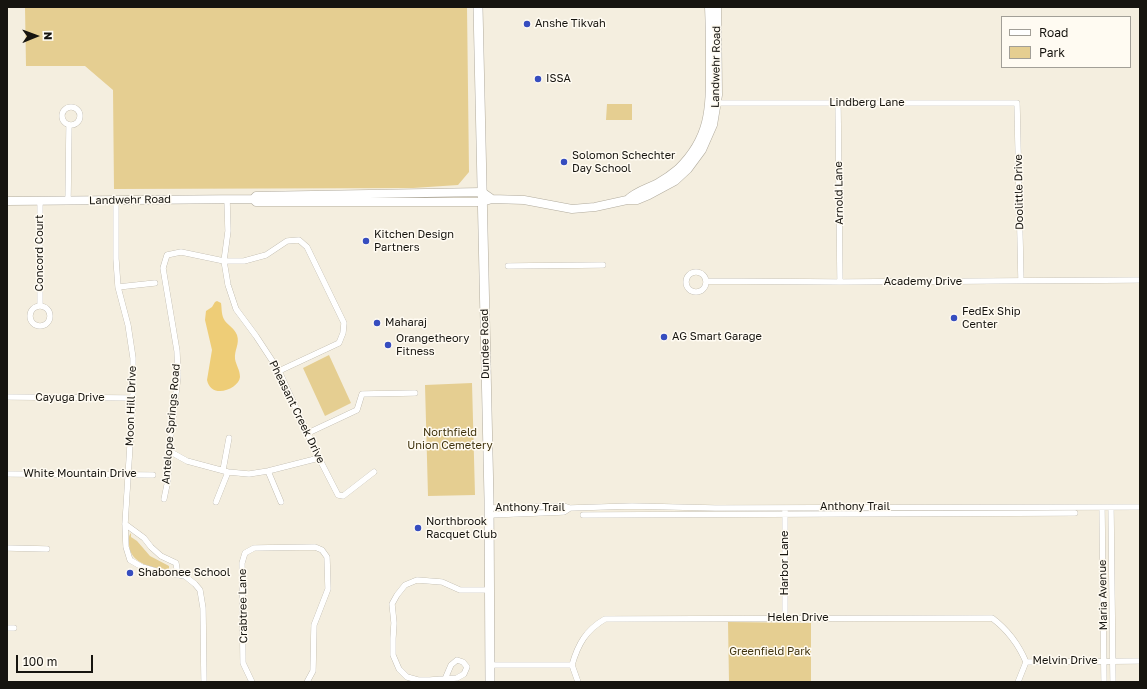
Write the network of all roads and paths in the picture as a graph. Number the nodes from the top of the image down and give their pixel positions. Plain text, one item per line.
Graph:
1 (478, 7) edge
2 (709, 7) edge
3 (717, 7) edge
4 (718, 103) junction
5 (838, 103) junction
6 (1017, 103) joint
7 (69, 126) dead end
8 (482, 197) junction
9 (227, 199) junction
10 (627, 200) junction
11 (7, 201) edge
12 (40, 201) junction
13 (68, 201) junction
14 (116, 201) junction
15 (224, 261) junction
16 (603, 265) dead end
17 (508, 266) dead end
18 (1140, 280) edge
19 (706, 281) dead end
20 (1021, 281) junction
21 (840, 282) junction
22 (155, 283) dead end
23 (118, 287) junction
24 (40, 305) dead end
25 (279, 371) junction
26 (415, 393) dead end
27 (7, 397) edge
28 (133, 398) junction
29 (308, 433) junction
30 (229, 438) dead end
31 (169, 451) junction
32 (319, 458) junction
33 (225, 471) junction
34 (268, 471) junction
35 (374, 472) dead end
36 (7, 474) edge
37 (129, 474) junction
38 (153, 475) dead end
39 (164, 499) dead end
40 (216, 502) dead end
41 (281, 502) dead end
42 (632, 506) junction
43 (1140, 507) edge
44 (784, 508) junction
45 (1102, 508) junction
46 (1111, 508) junction
47 (489, 511) junction
48 (1075, 513) dead end
49 (583, 515) dead end
50 (632, 515) junction
51 (785, 515) junction
52 (125, 524) junction
53 (7, 548) edge
54 (47, 549) dead end
55 (178, 575) junction
56 (489, 590) junction
57 (785, 618) junction
58 (7, 628) edge
59 (14, 628) dead end
60 (1104, 661) junction
61 (1140, 661) edge
62 (1026, 662) junction
63 (1112, 662) junction
64 (490, 665) junction
65 (572, 665) junction
66 (445, 679) dead end
67 (204, 682) edge
68 (252, 682) edge
69 (307, 682) edge
70 (490, 682) edge
71 (578, 682) edge
72 (1018, 682) edge
73 (1104, 682) edge
74 (1113, 682) edge

1 - 8 main road, Dundee Road
2 - 10 street, Landwehr Road
3 - 4 street, Landwehr Road
4 - 5 street, Lindberg Lane
4 - 10 street, Landwehr Road
5 - 6 street, Lindberg Lane
5 - 21 street, Arnold Lane
6 - 20 street, Doolittle Drive
7 - 13 street
8 - 9 street, Landwehr Road
8 - 10 street, Landwehr Road
8 - 47 main road, Dundee Road
9 - 14 street, Landwehr Road
9 - 15 street, Pheasant Creek Drive
11 - 12 street, Landwehr Road
12 - 13 street, Landwehr Road
12 - 24 street, Concord Court
13 - 14 street, Landwehr Road
14 - 23 street, Moon Hill Drive
15 - 25 street, Pheasant Creek Drive
15 - 25 street
15 - 31 street, Antelope Springs Road
16 - 17 street
18 - 20 street, Academy Drive
19 - 21 street, Academy Drive
20 - 21 street, Academy Drive
22 - 23 street
23 - 28 street, Moon Hill Drive
25 - 29 street, Pheasant Creek Drive
26 - 29 street
27 - 28 street, Cayuga Drive
28 - 37 street, Moon Hill Drive
29 - 32 street, Pheasant Creek Drive
30 - 33 street
31 - 33 street
31 - 39 street, Antelope Springs Road
32 - 34 street
32 - 35 street, Pheasant Creek Drive
33 - 34 street
33 - 40 street
34 - 41 street
36 - 37 street, White Mountain Drive
37 - 38 street, White Mountain Drive
37 - 52 street, Moon Hill Drive
42 - 44 street, Anthony Trail
42 - 47 street, Anthony Trail
42 - 50 street
43 - 46 street, Anthony Trail
44 - 45 street, Anthony Trail
44 - 51 street, Harbor Lane
45 - 46 street, Anthony Trail
45 - 60 street, Maria Avenue
46 - 63 street, Maria Avenue
47 - 56 main road, Dundee Road
48 - 51 street, Anthony Trail
49 - 50 street, Anthony Trail
50 - 51 street, Anthony Trail
51 - 57 street, Harbor Lane
52 - 55 street
52 - 55 street, Moon Hill Drive
53 - 54 street
55 - 67 street
56 - 64 main road, Dundee Road
56 - 66 street
57 - 62 street, Helen Drive
57 - 65 street, Helen Drive
58 - 59 street
60 - 62 street, Melvin Drive
60 - 63 street, Melvin Drive
60 - 73 street, Maria Avenue
61 - 63 street, Melvin Drive
62 - 72 street
63 - 74 street, Maria Avenue
64 - 65 street
64 - 70 main road, Dundee Road
65 - 71 street
68 - 69 street, Crabtree Lane

